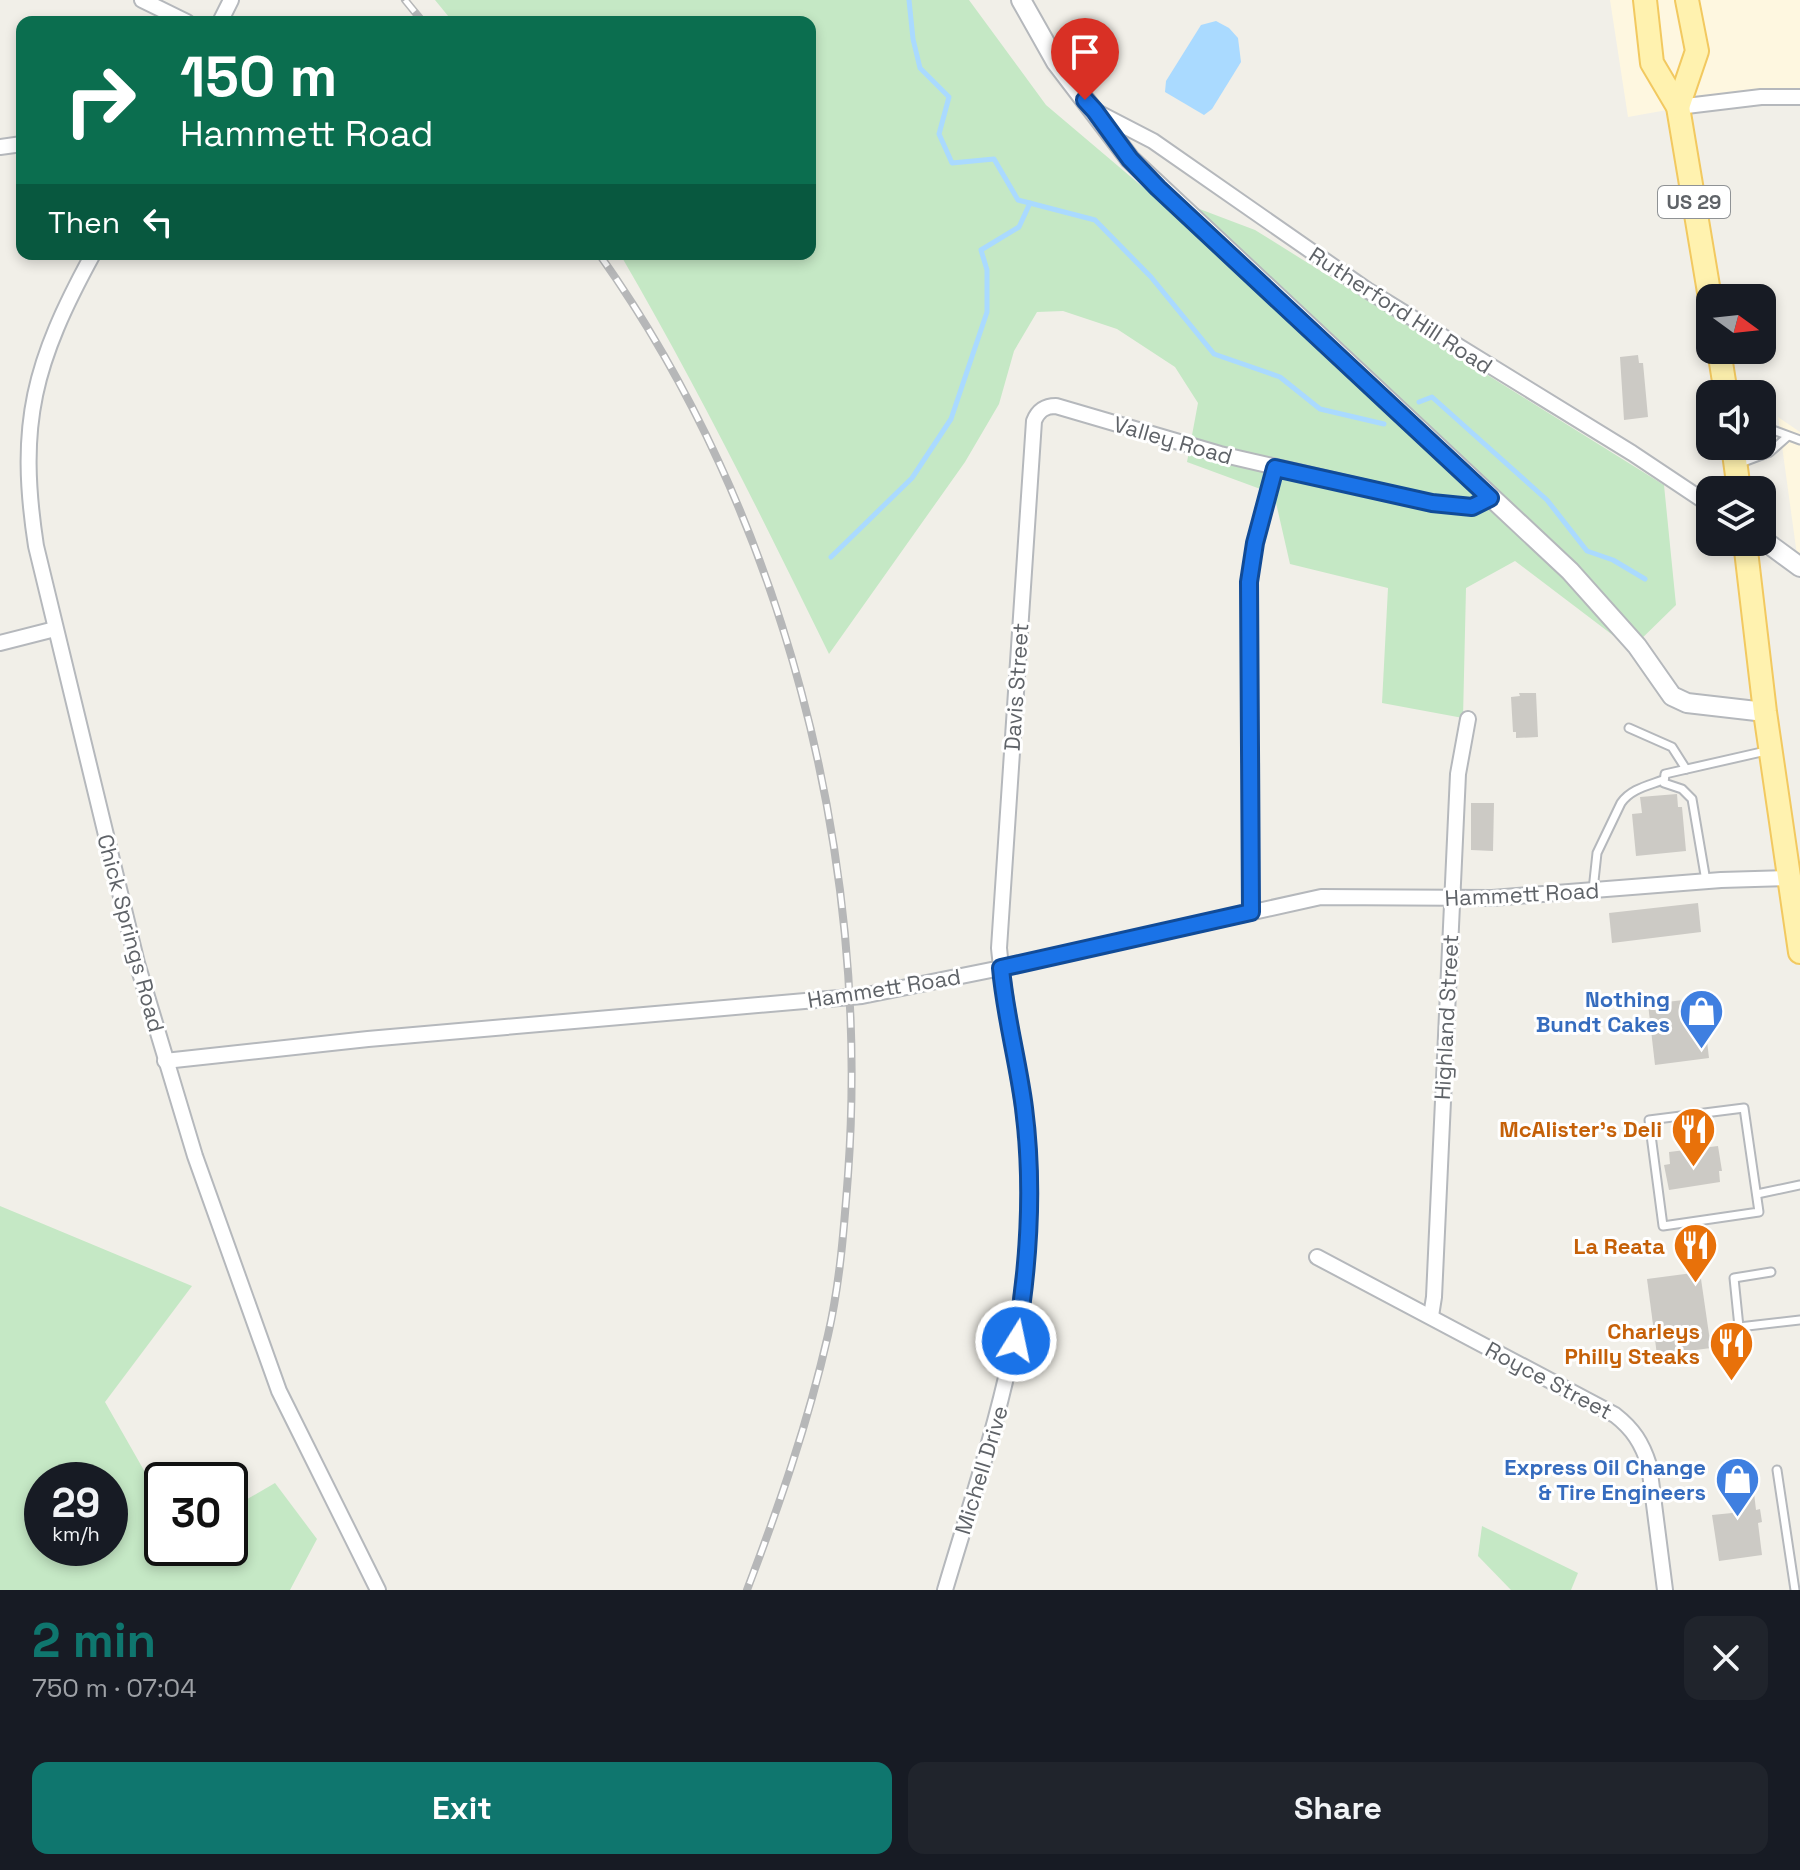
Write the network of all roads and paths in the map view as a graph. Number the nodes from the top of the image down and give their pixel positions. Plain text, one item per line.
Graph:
1 (142, 0) edge
2 (1021, 0) edge
3 (1645, 0) edge
4 (1687, 0) edge
5 (175, 16) edge
6 (1800, 97) edge
7 (1678, 107) junction
8 (1095, 111) junction
9 (90, 260) edge
10 (1708, 284) edge
11 (1043, 409) joint
12 (1776, 432) edge
13 (1787, 437) junction
14 (1800, 440) edge
15 (1776, 447) edge
16 (1275, 468) junction
17 (1696, 496) edge
18 (1490, 498) junction
19 (1776, 549) edge
20 (1747, 556) edge
21 (1800, 567) edge
22 (55, 629) junction
23 (0, 643) edge
24 (1765, 712) junction
25 (1468, 719) dead end
26 (1629, 728) dead end
27 (1771, 750) junction
28 (1686, 769) junction
29 (1663, 780) junction
30 (1789, 878) junction
31 (1706, 881) junction
32 (1593, 890) junction
33 (1451, 899) junction
34 (1251, 912) junction
35 (1800, 952) edge
36 (1001, 968) junction
37 (165, 1061) junction
38 (1800, 1185) edge
39 (1757, 1194) junction
40 (1317, 1257) dead end
41 (1771, 1272) dead end
42 (1431, 1316) junction
43 (1800, 1320) edge
44 (1777, 1470) dead end
45 (1796, 1574) edge
46 (378, 1590) edge
47 (945, 1590) edge
48 (1665, 1590) edge
49 (1795, 1590) edge

1 - 5 street
2 - 8 street
3 - 7 main road, US 29
4 - 7 main road, US 29
6 - 7 street
7 - 10 main road, US 29
8 - 17 street, Rutherford Hill Road
8 - 18 street
9 - 22 street, Chick Springs Road
11 - 16 street, Valley Road
11 - 36 street, Davis Street
12 - 13 lane
13 - 14 lane
13 - 15 lane
16 - 18 street, Valley Road
16 - 34 street
18 - 24 street
19 - 21 street
20 - 24 main road
22 - 23 street
22 - 37 street, Chick Springs Road
24 - 27 main road
25 - 33 street, Highland Street
26 - 28 lane
27 - 28 lane
27 - 30 main road
28 - 29 lane
29 - 31 lane
29 - 32 lane
30 - 31 street, Hammett Road
30 - 35 main road
31 - 32 street, Hammett Road
32 - 33 street, Hammett Road
33 - 34 street, Hammett Road
33 - 42 street, Highland Street
34 - 36 street, Hammett Road
36 - 37 street, Hammett Road
36 - 47 street, Michell Drive
37 - 46 street, Chick Springs Road
38 - 39 lane
39 - 39 lane
40 - 42 street, Royce Street
41 - 43 lane
42 - 48 street, Royce Street
44 - 45 lane
45 - 49 lane

